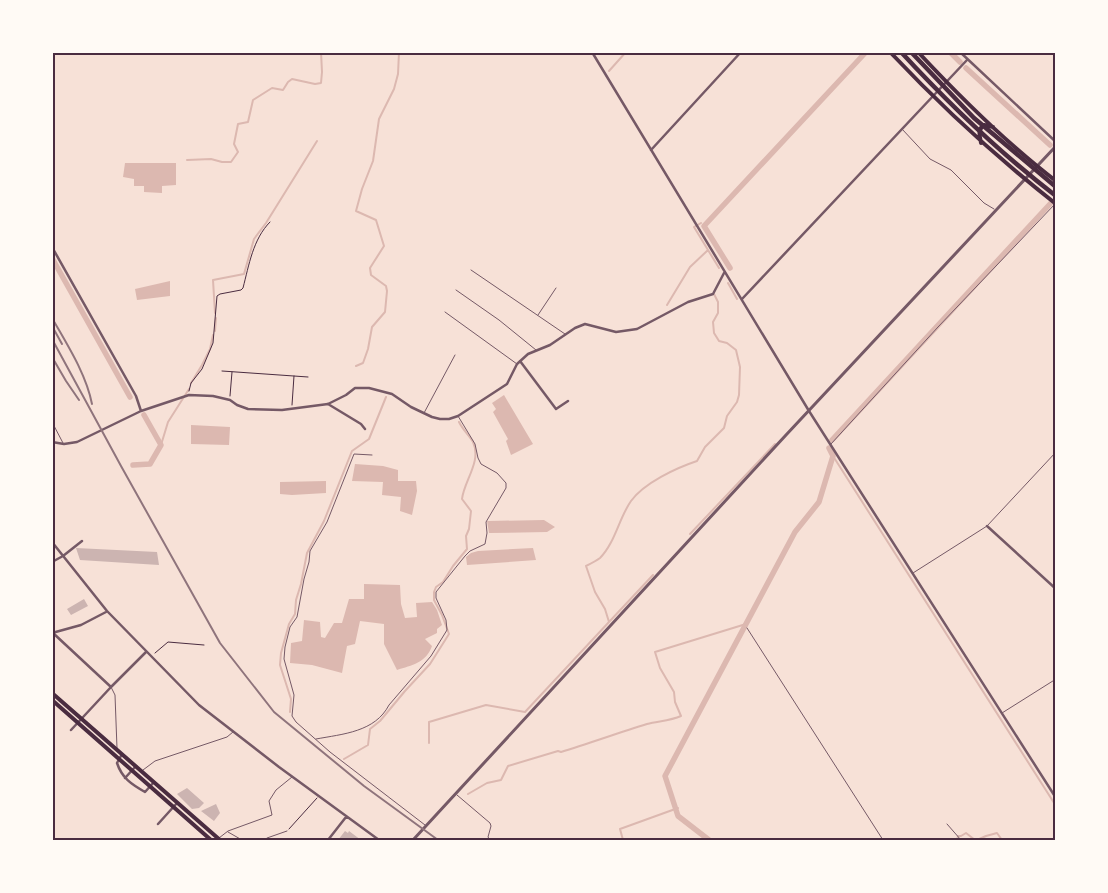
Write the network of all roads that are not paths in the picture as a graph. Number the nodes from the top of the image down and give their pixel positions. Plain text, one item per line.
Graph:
1 (592, 52) edge
2 (741, 52) edge
3 (890, 52) edge
4 (901, 52) edge
5 (911, 52) edge
6 (918, 52) edge
7 (960, 52) edge
8 (968, 60) junction
9 (946, 82) junction
10 (932, 97) junction
11 (995, 128) junction
12 (901, 129) junction
13 (1056, 142) edge
14 (982, 143) junction
15 (1056, 146) edge
16 (651, 150) junction
17 (1036, 166) junction
18 (1024, 179) junction
19 (1056, 181) edge
20 (1056, 187) edge
21 (1056, 196) edge
22 (1055, 203) edge
23 (995, 210) junction
24 (52, 247) edge
25 (471, 270) dead end
26 (724, 273) junction
27 (556, 288) dead end
28 (456, 290) dead end
29 (742, 299) junction
30 (445, 312) dead end
31 (538, 315) junction
32 (566, 335) junction
33 (537, 350) junction
34 (456, 355) dead end
35 (518, 363) junction
36 (568, 401) dead end
37 (328, 404) junction
38 (809, 411) junction
39 (142, 412) junction
40 (424, 414) junction
41 (458, 416) junction
42 (52, 422) edge
43 (365, 429) dead end
44 (52, 442) edge
45 (64, 444) junction
46 (831, 444) junction
47 (1056, 452) edge
48 (372, 455) dead end
49 (987, 526) junction
50 (82, 541) dead end
51 (52, 542) edge
52 (63, 556) junction
53 (52, 562) edge
54 (912, 573) junction
55 (1056, 590) edge
56 (107, 611) junction
57 (747, 628) dead end
58 (53, 633) edge
59 (146, 652) junction
60 (1056, 679) edge
61 (111, 687) junction
62 (52, 693) edge
63 (52, 700) edge
64 (1001, 713) junction
65 (82, 719) junction
66 (79, 723) junction
67 (71, 730) dead end
68 (233, 732) junction
69 (315, 739) junction
70 (118, 750) junction
71 (114, 754) junction
72 (122, 754) junction
73 (119, 759) junction
74 (136, 766) junction
75 (132, 771) junction
76 (141, 771) junction
77 (137, 775) junction
78 (292, 777) junction
79 (125, 778) junction
80 (154, 782) junction
81 (150, 787) junction
82 (455, 793) junction
83 (1056, 798) edge
84 (177, 803) junction
85 (173, 807) junction
86 (346, 817) junction
87 (158, 824) dead end
88 (947, 824) dead end
89 (426, 825) junction
90 (228, 831) junction
91 (287, 831) road end
92 (267, 838) dead end
93 (210, 840) edge
94 (218, 840) edge
95 (242, 840) edge
96 (328, 840) edge
97 (379, 840) edge
98 (412, 840) edge
99 (490, 840) edge
100 (883, 840) edge
101 (961, 840) edge

1 - 16 street
2 - 16 street
3 - 10 main road
4 - 21 highway
5 - 20 highway
6 - 9 main road
7 - 8 street
8 - 9 street
8 - 13 street
9 - 10 street
9 - 11 main road
10 - 12 street
10 - 14 main road
11 - 14 main road
11 - 17 main road
12 - 23 lane
12 - 29 street
14 - 18 main road
15 - 17 street
16 - 26 street
17 - 18 street
17 - 19 main road
18 - 22 main road
18 - 23 street
22 - 46 lane
23 - 38 street
24 - 39 street
25 - 31 lane
26 - 29 street
26 - 32 street
27 - 31 lane
28 - 33 lane
29 - 38 street
30 - 35 lane
31 - 32 lane
32 - 33 street
33 - 35 street
34 - 40 lane
35 - 36 street
35 - 41 street
37 - 39 street
37 - 40 street
37 - 43 street
38 - 46 street
38 - 82 street
39 - 45 street
40 - 41 street
41 - 69 lane
42 - 45 lane
44 - 45 street
46 - 54 street
47 - 49 lane
48 - 69 lane
49 - 54 lane
49 - 55 street
50 - 52 street
51 - 52 street
52 - 53 street
52 - 56 street
54 - 64 street
56 - 58 street
56 - 59 street
57 - 100 lane
58 - 61 street
59 - 61 street
59 - 68 street
60 - 64 lane
61 - 65 street
61 - 70 lane
62 - 65 main road
63 - 66 main road
64 - 83 street
65 - 66 street
65 - 70 main road
66 - 67 street
66 - 71 main road
68 - 76 lane
68 - 78 street
69 - 89 lane
70 - 71 lane
70 - 72 main road
71 - 73 main road
72 - 73 street
72 - 74 main road
73 - 75 main road
73 - 79 street
74 - 75 street
74 - 76 main road
75 - 77 main road
75 - 79 street
76 - 77 lane
76 - 80 main road
77 - 81 main road
78 - 86 street
78 - 90 lane
79 - 81 street
80 - 81 street
80 - 84 main road
81 - 85 main road
82 - 89 street
82 - 99 lane
84 - 85 street
84 - 94 main road
85 - 87 street
85 - 93 main road
86 - 96 street
86 - 97 street
88 - 101 lane
89 - 98 street
90 - 94 lane
90 - 95 lane
91 - 92 lane

